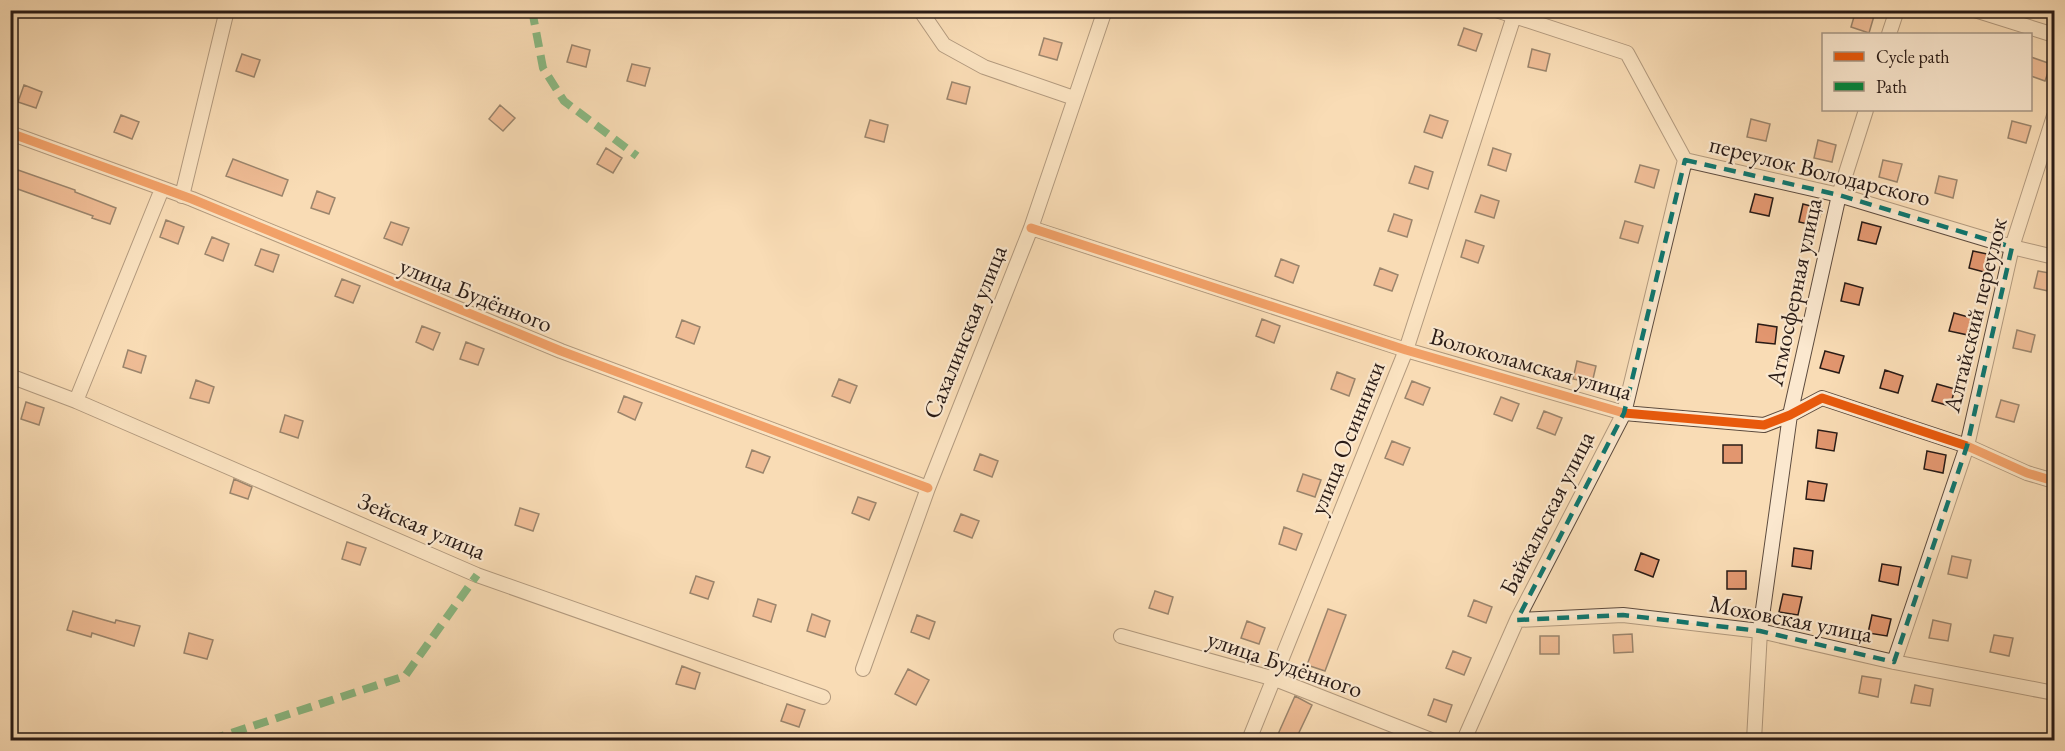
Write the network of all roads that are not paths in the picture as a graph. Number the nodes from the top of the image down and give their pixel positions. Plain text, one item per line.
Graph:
1 (227, 10) edge
2 (920, 10) edge
3 (1105, 10) edge
4 (1496, 10) edge
5 (1897, 10) edge
6 (1975, 10) edge
7 (1514, 14) edge
8 (1889, 33) edge
9 (2055, 35) edge
10 (1074, 98) junction
11 (1866, 111) edge
12 (2055, 116) edge
13 (10, 133) edge
14 (1685, 160) junction
15 (162, 189) junction
16 (1839, 195) junction
17 (182, 196) junction
18 (1031, 228) junction
19 (2012, 247) junction
20 (2055, 257) edge
21 (1406, 350) junction
22 (10, 376) edge
23 (76, 401) junction
24 (1623, 413) junction
25 (1790, 415) junction
26 (1967, 446) junction
27 (2055, 481) edge
28 (928, 488) junction
29 (1517, 620) junction
30 (1760, 631) junction
31 (1122, 636) dead end
32 (1894, 662) junction
33 (863, 669) dead end
34 (1275, 679) junction
35 (2055, 693) edge
36 (823, 697) dead end
37 (1249, 741) edge
38 (1431, 741) edge
39 (1464, 741) edge
40 (1754, 741) edge

1 - 17 street
2 - 10 street
3 - 10 street, Сахалинская улица
4 - 7 street, переулок Володарского
5 - 8 street
6 - 9 street
7 - 14 street, переулок Володарского
7 - 21 street, улица Осинники
10 - 18 street, Сахалинская улица
11 - 16 street, Атмосферная улица
12 - 19 street, Алтайский переулок
13 - 15 street, улица Будённого
14 - 16 street, переулок Володарского
14 - 24 street, Байкальская улица
15 - 17 street, улица Будённого
15 - 23 street
16 - 19 street, переулок Володарского
16 - 25 street, Атмосферная улица
17 - 28 street, улица Будённого
18 - 21 street, Волоколамская улица
18 - 28 street, Сахалинская улица
19 - 20 street, переулок Володарского
19 - 26 street, Алтайский переулок
21 - 24 street, Волоколамская улица
21 - 34 street, улица Осинники
22 - 23 street, Зейская улица
23 - 36 street, Зейская улица
24 - 25 street, Волоколамская улица
24 - 29 street, Байкальская улица
25 - 26 street, Волоколамская улица
25 - 30 street, Атмосферная улица
26 - 27 street, Волоколамская улица
26 - 32 street, Алтайский переулок
28 - 33 street, Сахалинская улица
29 - 30 street, Моховская улица
29 - 39 street, Байкальская улица
30 - 32 street, Моховская улица
30 - 40 street, Атмосферная улица
31 - 34 street, улица Будённого
32 - 35 street, Моховская улица
34 - 37 street, улица Осинники
34 - 38 street, улица Будённого

